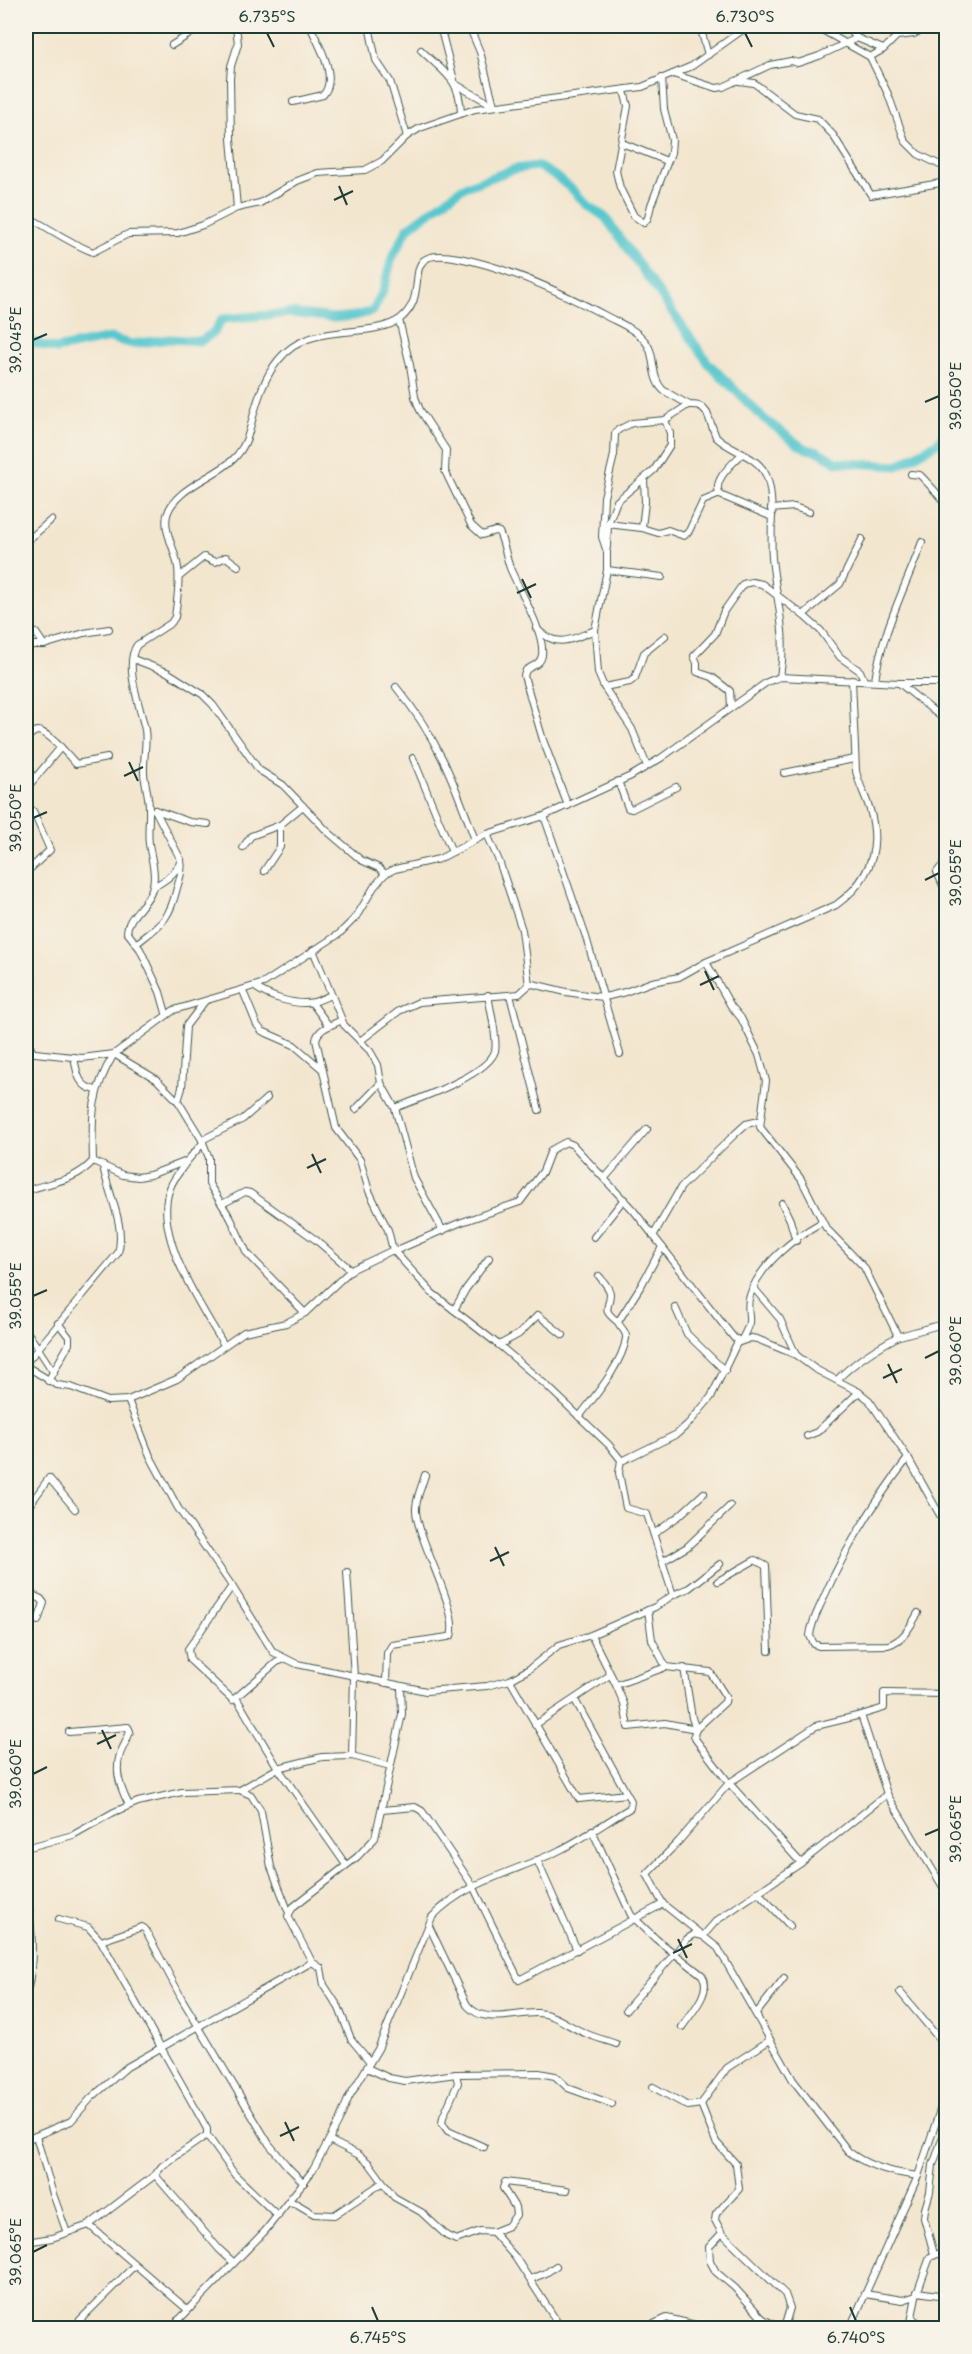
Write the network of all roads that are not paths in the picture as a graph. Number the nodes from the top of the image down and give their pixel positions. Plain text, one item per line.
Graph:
1 (196, 26) edge
2 (236, 26) edge
3 (310, 26) edge
4 (369, 26) edge
5 (440, 26) edge
6 (469, 26) edge
7 (700, 26) edge
8 (748, 26) edge
9 (815, 26) edge
10 (846, 26) edge
11 (930, 26) edge
12 (857, 38) junction
13 (848, 44) junction
14 (172, 45) dead end
15 (884, 49) junction
16 (421, 50) dead end
17 (708, 55) junction
18 (870, 57) junction
19 (673, 74) junction
20 (662, 78) junction
21 (739, 81) junction
22 (455, 84) junction
23 (624, 91) junction
24 (293, 102) dead end
25 (494, 105) junction
26 (461, 113) junction
27 (407, 136) junction
28 (622, 142) junction
29 (667, 161) junction
30 (946, 168) edge
31 (946, 182) edge
32 (237, 208) junction
33 (26, 216) edge
34 (399, 320) junction
35 (688, 405) junction
36 (665, 420) junction
37 (742, 454) junction
38 (911, 474) dead end
39 (644, 479) junction
40 (720, 494) junction
41 (946, 507) edge
42 (771, 509) junction
43 (809, 512) dead end
44 (771, 517) junction
45 (51, 520) dead end
46 (606, 525) junction
47 (642, 528) junction
48 (862, 539) dead end
49 (26, 542) edge
50 (922, 542) dead end
51 (238, 566) dead end
52 (607, 570) junction
53 (662, 577) dead end
54 (179, 578) junction
55 (778, 597) junction
56 (803, 615) junction
57 (536, 627) junction
58 (109, 629) dead end
59 (596, 630) junction
60 (26, 631) edge
61 (665, 636) dead end
62 (553, 640) junction
63 (26, 645) edge
64 (44, 645) junction
65 (542, 646) junction
66 (133, 659) junction
67 (780, 677) junction
68 (852, 680) junction
69 (864, 680) junction
70 (875, 681) junction
71 (899, 683) junction
72 (946, 683) edge
73 (396, 687) dead end
74 (604, 687) junction
75 (730, 706) junction
76 (946, 720) edge
77 (26, 739) edge
78 (60, 747) junction
79 (107, 758) dead end
80 (413, 758) dead end
81 (855, 759) junction
82 (647, 766) junction
83 (784, 773) dead end
84 (618, 782) junction
85 (676, 787) dead end
86 (26, 791) edge
87 (27, 805) edge
88 (303, 806) junction
89 (568, 806) junction
90 (152, 810) junction
91 (544, 816) junction
92 (208, 824) dead end
93 (280, 825) junction
94 (487, 834) junction
95 (475, 840) junction
96 (243, 847) dead end
97 (452, 852) junction
98 (181, 860) junction
99 (946, 861) edge
100 (31, 868) dead end
101 (264, 871) dead end
102 (385, 874) junction
103 (153, 887) junction
104 (946, 892) edge
105 (136, 944) junction
106 (313, 950) junction
107 (706, 962) junction
108 (529, 985) junction
109 (255, 987) junction
110 (243, 991) junction
111 (332, 995) junction
112 (510, 995) junction
113 (488, 996) junction
114 (605, 997) junction
115 (206, 999) junction
116 (312, 1003) junction
117 (166, 1013) junction
118 (342, 1020) junction
119 (329, 1026) junction
120 (26, 1038) edge
121 (360, 1041) junction
122 (26, 1052) edge
123 (33, 1053) junction
124 (114, 1054) junction
125 (620, 1054) dead end
126 (74, 1057) junction
127 (322, 1069) junction
128 (381, 1083) junction
129 (96, 1090) junction
130 (267, 1098) dead end
131 (178, 1101) junction
132 (395, 1108) junction
133 (356, 1109) dead end
134 (539, 1110) dead end
135 (759, 1121) junction
136 (647, 1129) dead end
137 (203, 1142) junction
138 (93, 1161) junction
139 (188, 1161) junction
140 (103, 1166) junction
141 (605, 1178) junction
142 (26, 1191) edge
143 (624, 1199) junction
144 (782, 1203) dead end
145 (222, 1204) junction
146 (822, 1222) junction
147 (443, 1231) junction
148 (652, 1236) junction
149 (594, 1237) dead end
150 (796, 1241) junction
151 (662, 1247) junction
152 (394, 1251) junction
153 (489, 1258) dead end
154 (351, 1270) junction
155 (600, 1276) dead end
156 (753, 1287) junction
157 (675, 1307) dead end
158 (454, 1310) junction
159 (305, 1313) junction
160 (618, 1322) junction
161 (58, 1323) junction
162 (946, 1323) edge
163 (26, 1330) edge
164 (563, 1335) dead end
165 (896, 1336) junction
166 (741, 1341) junction
167 (499, 1345) junction
168 (224, 1346) junction
169 (38, 1348) junction
170 (796, 1355) junction
171 (26, 1364) edge
172 (725, 1371) junction
173 (54, 1373) junction
174 (837, 1380) junction
175 (48, 1381) junction
176 (859, 1392) junction
177 (128, 1400) junction
178 (579, 1417) junction
179 (807, 1436) dead end
180 (908, 1458) junction
181 (621, 1460) junction
182 (425, 1475) dead end
183 (704, 1493) dead end
184 (730, 1506) dead end
185 (75, 1509) dead end
186 (26, 1510) edge
187 (946, 1526) edge
188 (655, 1533) junction
189 (663, 1561) junction
190 (720, 1564) dead end
191 (347, 1572) dead end
192 (26, 1579) edge
193 (718, 1581) dead end
194 (232, 1586) junction
195 (673, 1595) junction
196 (648, 1610) junction
197 (918, 1612) dead end
198 (38, 1621) dead end
199 (591, 1635) junction
200 (769, 1650) dead end
201 (286, 1659) junction
202 (666, 1667) junction
203 (684, 1668) junction
204 (610, 1675) junction
205 (354, 1676) junction
206 (510, 1680) junction
207 (386, 1683) junction
208 (616, 1685) junction
209 (401, 1686) junction
210 (946, 1694) edge
211 (26, 1699) edge
212 (237, 1699) junction
213 (575, 1700) junction
214 (861, 1715) junction
215 (535, 1725) junction
216 (696, 1729) junction
217 (69, 1732) dead end
218 (26, 1740) edge
219 (352, 1756) junction
220 (390, 1766) junction
221 (278, 1768) junction
222 (729, 1783) junction
223 (240, 1790) junction
224 (627, 1794) junction
225 (887, 1794) junction
226 (129, 1805) junction
227 (382, 1810) junction
228 (592, 1830) junction
229 (26, 1848) edge
230 (537, 1860) junction
231 (801, 1863) junction
232 (346, 1865) junction
233 (26, 1881) edge
234 (473, 1886) junction
235 (758, 1892) junction
236 (946, 1892) edge
237 (663, 1904) junction
238 (289, 1913) junction
239 (59, 1919) dead end
240 (635, 1919) junction
241 (429, 1926) junction
242 (790, 1926) dead end
243 (703, 1936) junction
244 (101, 1941) junction
245 (577, 1950) junction
246 (675, 1952) junction
247 (312, 1962) junction
248 (784, 1978) dead end
249 (900, 1992) dead end
250 (26, 1995) edge
251 (626, 2010) dead end
252 (756, 2014) junction
253 (198, 2026) junction
254 (682, 2027) dead end
255 (770, 2040) junction
256 (616, 2044) dead end
257 (160, 2047) junction
258 (946, 2047) edge
259 (369, 2065) junction
260 (456, 2074) junction
261 (653, 2087) dead end
262 (946, 2092) edge
263 (612, 2104) dead end
264 (701, 2104) junction
265 (946, 2128) edge
266 (934, 2132) junction
267 (207, 2135) junction
268 (36, 2136) junction
269 (945, 2138) edge
270 (26, 2140) edge
271 (329, 2140) junction
272 (484, 2147) dead end
273 (155, 2175) junction
274 (918, 2176) junction
275 (304, 2183) junction
276 (382, 2183) junction
277 (567, 2190) dead end
278 (289, 2202) junction
279 (278, 2216) junction
280 (88, 2225) junction
281 (493, 2232) junction
282 (722, 2233) junction
283 (67, 2234) junction
284 (26, 2242) edge
285 (946, 2251) edge
286 (934, 2254) junction
287 (233, 2262) junction
288 (135, 2265) junction
289 (556, 2266) dead end
290 (531, 2279) junction
291 (865, 2294) junction
292 (916, 2294) junction
293 (946, 2296) edge
294 (188, 2310) junction
295 (912, 2318) junction
296 (178, 2320) junction
297 (776, 2326) edge
298 (72, 2328) edge
299 (171, 2328) edge
300 (187, 2328) edge
301 (561, 2328) edge
302 (645, 2328) edge
303 (784, 2328) edge
304 (850, 2328) edge
305 (910, 2328) edge
306 (925, 2328) edge

1 - 14 street
2 - 32 street
3 - 24 street
4 - 27 street
5 - 22 street
6 - 25 street
7 - 17 street
8 - 17 street
9 - 13 street
10 - 12 street
11 - 15 street
12 - 13 street
12 - 15 street
13 - 18 street
13 - 21 street
15 - 18 street
16 - 22 street
17 - 19 street
18 - 30 street
19 - 20 street
19 - 21 street
20 - 23 street
20 - 29 street
21 - 31 street
22 - 25 street
22 - 26 street
23 - 25 street
23 - 28 street
25 - 26 street
26 - 27 street
27 - 32 street
28 - 29 street
28 - 29 street
32 - 33 street
34 - 35 street
34 - 54 street
34 - 57 street
35 - 36 street
35 - 37 street
36 - 39 street
36 - 46 street
37 - 40 street
37 - 42 street
38 - 41 street
39 - 46 street
39 - 47 street
40 - 44 street
40 - 47 street
42 - 43 street
42 - 44 street
44 - 55 street
45 - 49 street
46 - 47 street
46 - 52 street
48 - 56 street
50 - 70 street
51 - 54 street
52 - 53 street
52 - 59 street
54 - 66 street
55 - 56 street
55 - 67 street
55 - 75 street
56 - 69 street
57 - 62 street
57 - 65 street
58 - 64 street
59 - 62 street
59 - 74 street
60 - 64 street
61 - 74 street
62 - 65 street
63 - 64 street
65 - 89 street
66 - 88 street
66 - 90 street
67 - 68 street
67 - 75 street
68 - 69 street
68 - 81 street
69 - 70 street
70 - 71 street
71 - 72 street
71 - 76 street
73 - 95 street
74 - 82 street
75 - 82 street
77 - 78 street
78 - 79 street
78 - 86 street
80 - 97 street
81 - 83 street
81 - 107 street
82 - 84 street
84 - 85 street
84 - 89 street
86 - 87 street
87 - 100 street
88 - 93 street
88 - 102 street
89 - 91 street
90 - 92 street
90 - 98 street
90 - 103 street
91 - 94 street
91 - 114 street
93 - 96 street
93 - 101 street
94 - 95 street
94 - 108 street
95 - 97 street
97 - 102 street
98 - 103 street
98 - 105 street
99 - 104 street
102 - 106 street
103 - 105 street
105 - 117 street
106 - 109 street
106 - 111 street
107 - 114 street
107 - 135 street
108 - 112 street
108 - 114 street
109 - 110 street
109 - 116 street
110 - 115 street
110 - 127 street
111 - 116 street
111 - 118 street
112 - 113 street
112 - 134 street
113 - 121 street
113 - 132 street
114 - 125 street
115 - 117 street
115 - 131 street
116 - 119 street
117 - 124 street
118 - 119 street
118 - 121 street
119 - 127 street
120 - 123 street
121 - 128 street
122 - 123 street
123 - 126 street
124 - 126 street
124 - 129 street
124 - 131 street
126 - 129 street
127 - 152 street
128 - 132 street
128 - 133 street
129 - 138 street
130 - 137 street
131 - 137 street
132 - 147 street
135 - 146 street
135 - 148 street
136 - 141 street
137 - 139 street
137 - 145 street
138 - 140 street
138 - 142 street
139 - 140 street
139 - 168 street
140 - 161 street
141 - 143 street
141 - 147 street
143 - 148 street
143 - 149 street
144 - 150 street
145 - 154 street
145 - 159 street
146 - 150 street
146 - 165 street
147 - 152 street
148 - 151 street
150 - 156 street
151 - 160 street
151 - 166 street
152 - 154 street
152 - 158 street
153 - 158 street
154 - 159 street
155 - 160 street
156 - 166 street
156 - 170 street
157 - 172 street
158 - 167 street
159 - 168 street
160 - 178 street
161 - 169 street
161 - 173 street
162 - 165 street
163 - 169 street
164 - 167 street
165 - 174 street
166 - 170 street
166 - 172 street
167 - 178 street
168 - 177 street
169 - 171 street
169 - 173 street
170 - 174 street
171 - 175 street
172 - 181 street
173 - 175 street
174 - 176 street
175 - 177 street
176 - 179 street
176 - 180 street
177 - 194 street
178 - 181 street
180 - 187 street
180 - 197 street
181 - 188 street
182 - 207 street
183 - 188 street
184 - 189 street
185 - 186 street
188 - 189 street
189 - 195 street
190 - 195 street
191 - 205 street
192 - 198 street
193 - 200 street
194 - 201 street
194 - 212 street
195 - 196 street
196 - 199 street
196 - 202 street
199 - 204 street
199 - 206 street
201 - 205 street
201 - 212 street
202 - 203 street
202 - 208 street
203 - 216 street
203 - 216 street
204 - 208 street
204 - 213 street
205 - 207 street
205 - 219 street
206 - 209 street
206 - 215 street
207 - 209 street
208 - 216 street
209 - 220 street
210 - 214 street
211 - 218 street
212 - 221 street
213 - 215 street
213 - 224 street
214 - 222 street
214 - 225 street
215 - 224 street
216 - 222 street
217 - 226 street
219 - 220 street
219 - 221 street
220 - 227 street
221 - 223 street
221 - 232 street
222 - 231 street
222 - 237 street
223 - 226 street
223 - 238 street
224 - 228 street
225 - 231 street
225 - 236 street
226 - 229 street
227 - 232 street
227 - 234 street
228 - 230 street
228 - 240 street
230 - 234 street
230 - 245 street
231 - 235 street
232 - 238 street
233 - 250 street
234 - 241 street
234 - 245 street
235 - 242 street
235 - 243 street
237 - 240 street
237 - 243 street
238 - 247 street
239 - 244 street
240 - 245 street
240 - 246 street
241 - 256 street
241 - 259 street
243 - 246 street
243 - 252 street
244 - 253 street
244 - 257 street
246 - 251 street
246 - 254 street
247 - 253 street
247 - 259 street
248 - 252 street
249 - 258 street
252 - 255 street
253 - 257 street
253 - 275 street
255 - 264 street
255 - 274 street
257 - 267 street
257 - 268 street
259 - 260 street
259 - 271 street
260 - 263 street
260 - 272 street
261 - 264 street
262 - 266 street
264 - 282 street
265 - 269 street
266 - 269 street
266 - 274 street
267 - 273 street
267 - 279 street
268 - 270 street
268 - 283 street
269 - 286 street
271 - 275 street
271 - 276 street
273 - 280 street
273 - 287 street
274 - 291 street
275 - 278 street
276 - 278 street
276 - 281 street
277 - 281 street
278 - 279 street
279 - 287 street
280 - 283 street
280 - 288 street
281 - 290 street
282 - 297 street
282 - 303 street
283 - 284 street
285 - 286 street
286 - 292 street
287 - 294 street
288 - 294 street
288 - 298 street
289 - 290 street
290 - 301 street
291 - 292 street
291 - 304 street
292 - 293 street
292 - 295 street
294 - 296 street
295 - 305 street
295 - 306 street
296 - 299 street
296 - 300 street
297 - 302 street

